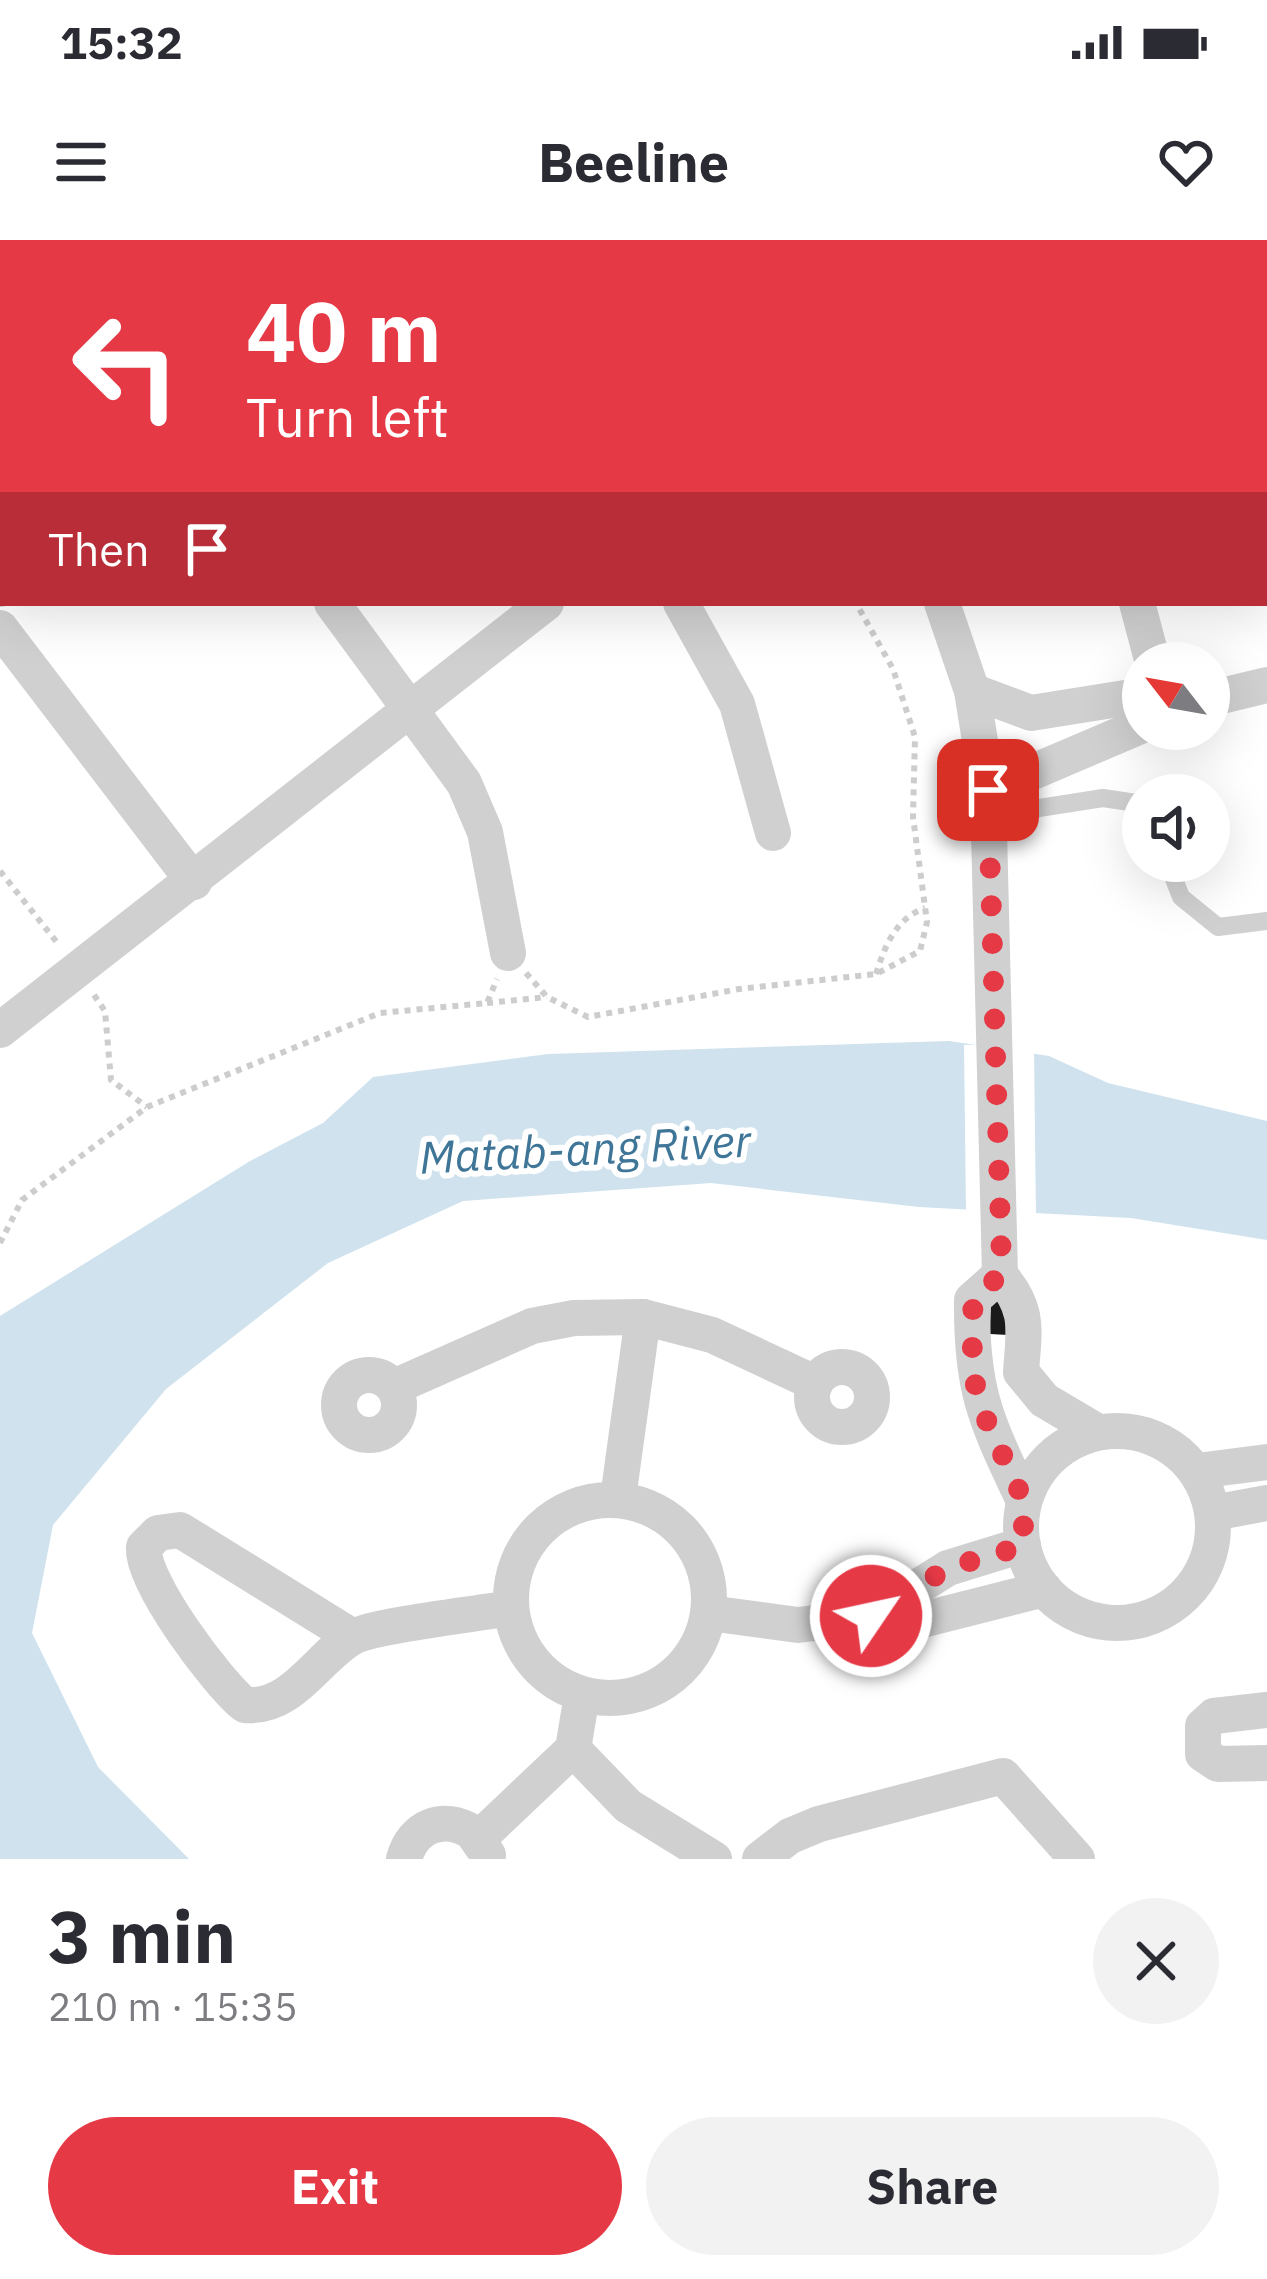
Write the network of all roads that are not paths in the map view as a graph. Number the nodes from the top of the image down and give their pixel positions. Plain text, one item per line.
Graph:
1 (334, 606) edge
2 (542, 606) edge
3 (683, 606) edge
4 (943, 606) edge
5 (1138, 606) edge
6 (0, 628) edge
7 (1147, 642) edge
8 (1267, 685) edge
9 (972, 691) junction
10 (1230, 694) edge
11 (1122, 698) edge
12 (414, 708) junction
13 (1122, 736) edge
14 (1122, 801) edge
15 (988, 803) junction
16 (773, 833) dead end
17 (194, 882) junction
18 (1175, 882) edge
19 (1267, 921) edge
20 (508, 953) road end
21 (0, 1030) edge
22 (1000, 1275) junction
23 (643, 1317) junction
24 (815, 1383) dead end
25 (394, 1387) dead end
26 (1098, 1432) junction
27 (1267, 1462) edge
28 (1197, 1471) junction
29 (618, 1498) junction
30 (1024, 1501) junction
31 (1267, 1503) edge
32 (1213, 1513) junction
33 (1023, 1546) junction
34 (1043, 1589) junction
35 (510, 1608) junction
36 (709, 1613) junction
37 (871, 1616) junction
38 (353, 1637) junction
39 (582, 1695) junction
40 (1267, 1710) edge
41 (573, 1749) junction
42 (1267, 1763) edge
43 (483, 1849) edge
44 (404, 1859) edge
45 (714, 1859) edge
46 (760, 1859) edge
47 (1077, 1859) edge

1 - 12 street
2 - 12 street
3 - 16 street
4 - 9 street
5 - 7 street
6 - 17 street
8 - 10 street
9 - 11 street
9 - 15 street
12 - 17 street
12 - 20 street
13 - 15 street
14 - 15 lane
15 - 22 street
17 - 21 street
18 - 19 lane
22 - 26 street
22 - 30 street
23 - 24 street
23 - 25 street
23 - 29 street
26 - 28 street
26 - 30 street
27 - 28 street
28 - 32 street
29 - 35 street
29 - 36 street
30 - 33 street
31 - 32 street
32 - 34 street
33 - 34 street
33 - 37 street
34 - 37 street
35 - 38 street
35 - 39 street
36 - 37 street
36 - 39 street
38 - 38 street
39 - 41 street
40 - 42 street
41 - 43 street
41 - 45 street
43 - 44 street
46 - 47 street

